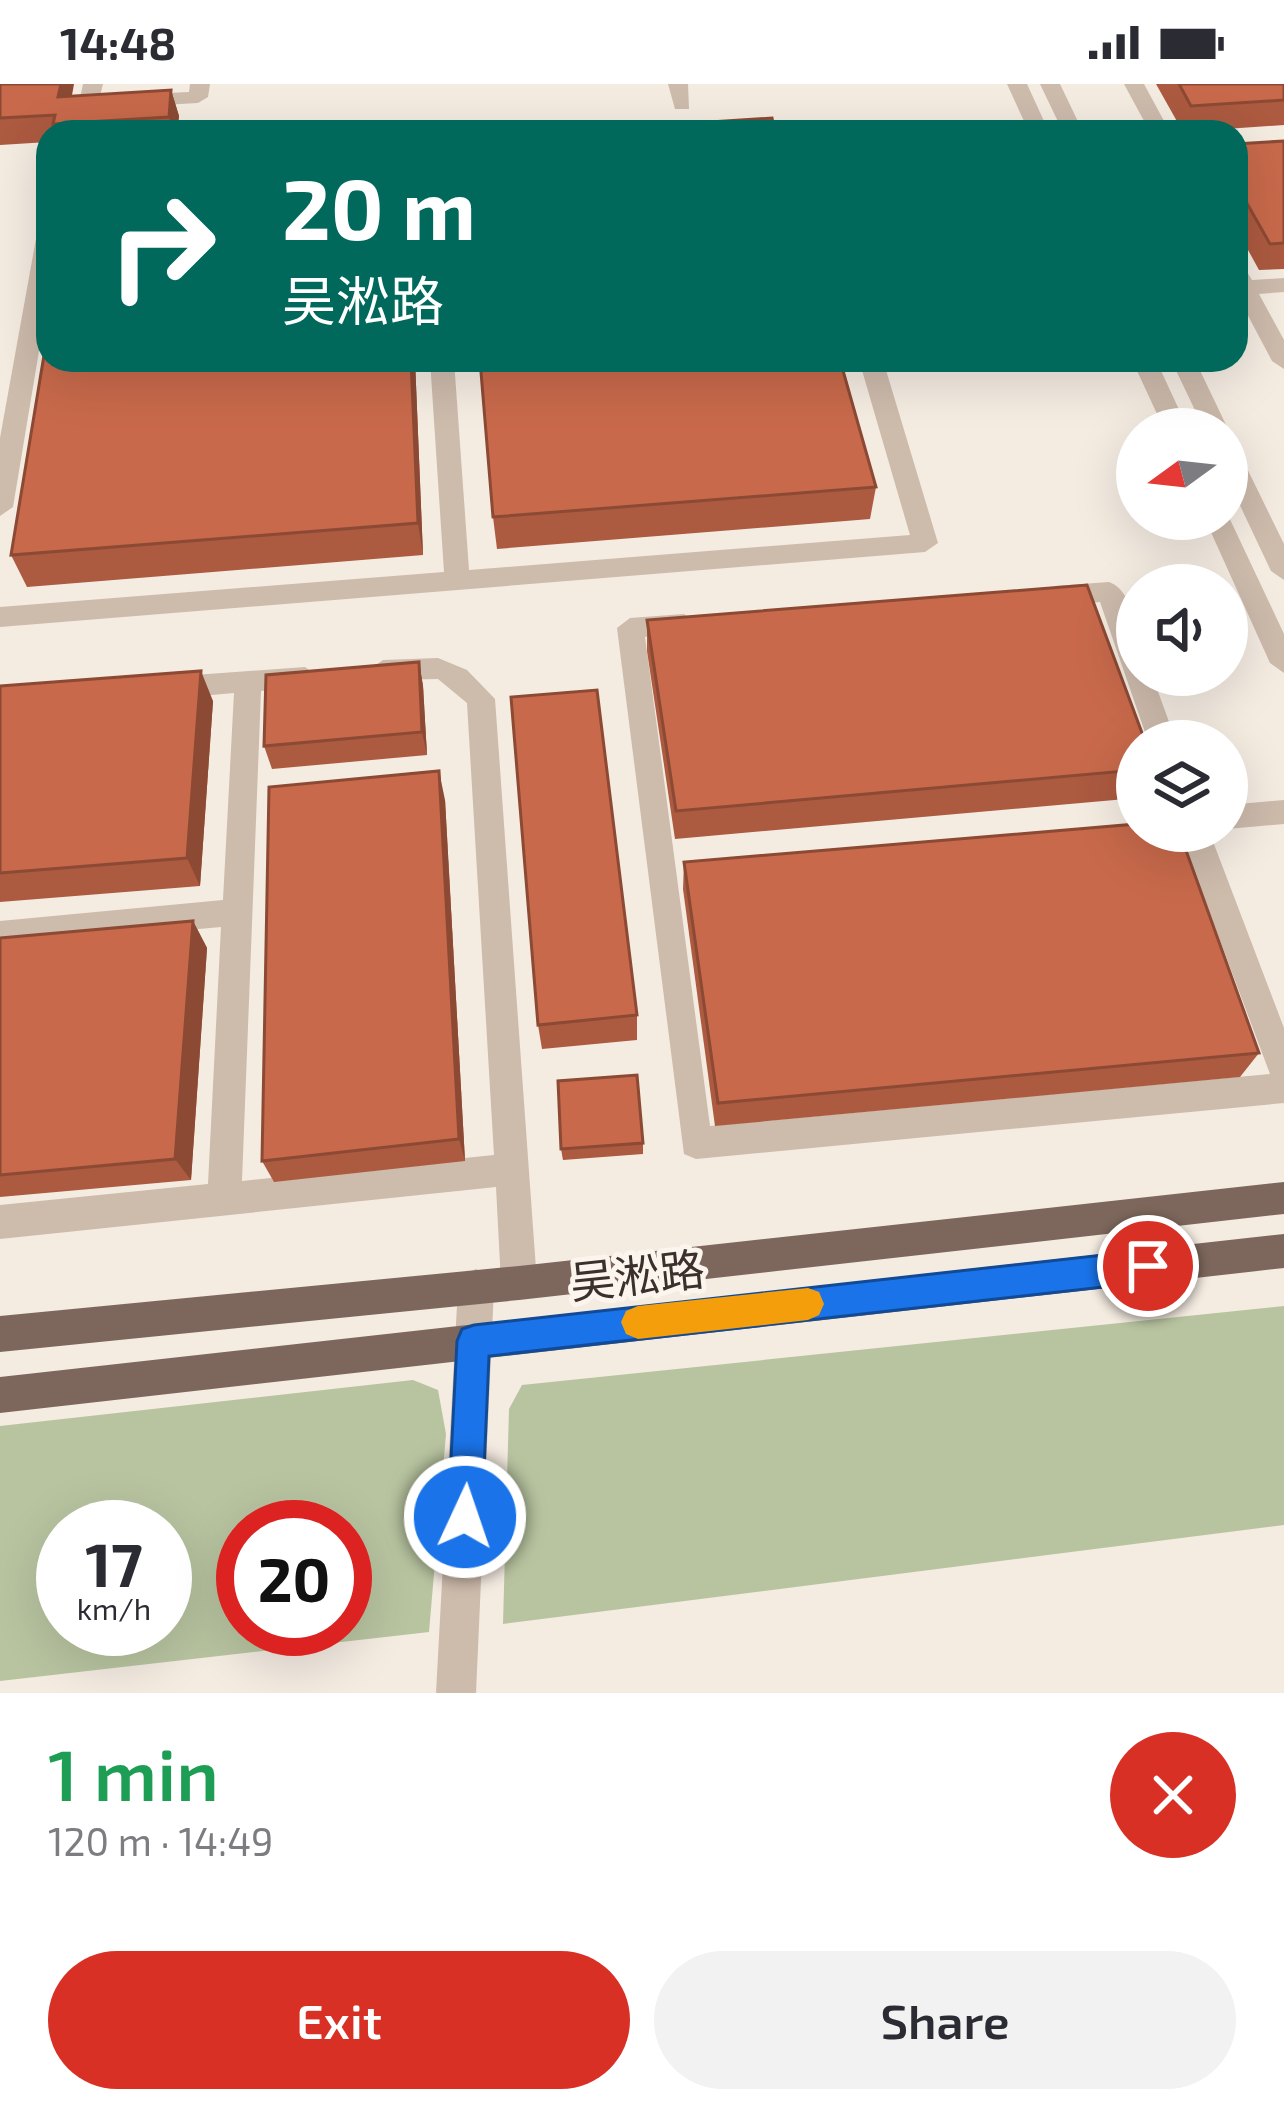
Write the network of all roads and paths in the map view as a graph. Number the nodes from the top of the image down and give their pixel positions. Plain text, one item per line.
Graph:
1 (93, 84) edge
2 (200, 84) edge
3 (1017, 84) edge
4 (1050, 84) edge
5 (1134, 84) edge
6 (1034, 120) edge
7 (1067, 120) edge
8 (1154, 120) edge
9 (1248, 281) edge
10 (1284, 285) edge
11 (36, 302) edge
12 (1248, 316) edge
13 (1281, 351) edge
14 (443, 372) edge
15 (875, 372) edge
16 (1150, 372) edge
17 (1189, 372) edge
18 (1166, 408) edge
19 (1206, 408) edge
20 (1248, 496) edge
21 (0, 507) edge
22 (1228, 540) edge
23 (1284, 571) edge
24 (457, 580) junction
25 (1018, 599) edge
26 (1116, 612) edge
27 (0, 616) edge
28 (721, 621) edge
29 (1284, 663) edge
30 (248, 681) junction
31 (135, 691) edge
32 (1284, 812) edge
33 (1248, 815) edge
34 (1202, 852) edge
35 (238, 912) junction
36 (0, 934) edge
37 (1284, 1070) edge
38 (1284, 1088) edge
39 (513, 1169) junction
40 (1284, 1198) edge
41 (224, 1199) junction
42 (0, 1222) edge
43 (1284, 1251) edge
44 (519, 1283) junction
45 (476, 1287) junction
46 (0, 1334) edge
47 (474, 1341) junction
48 (0, 1395) edge
49 (456, 1693) edge

1 - 2 street
3 - 6 street
4 - 7 street
5 - 8 street
9 - 10 street
11 - 21 street
12 - 13 street
14 - 24 street
15 - 24 street
16 - 18 street
17 - 19 street
20 - 23 street
22 - 29 street
24 - 27 street
25 - 26 street
28 - 38 street
30 - 31 street
30 - 35 street
30 - 39 street
32 - 33 street
34 - 37 street
35 - 36 street
35 - 41 street
39 - 41 street
39 - 44 street
40 - 44 main road, 吴淞路
41 - 42 street
43 - 47 main road, 吴淞路
44 - 45 main road, 吴淞路
45 - 46 main road, 吴淞路
45 - 47 street
47 - 48 main road, 吴淞路
47 - 49 street

